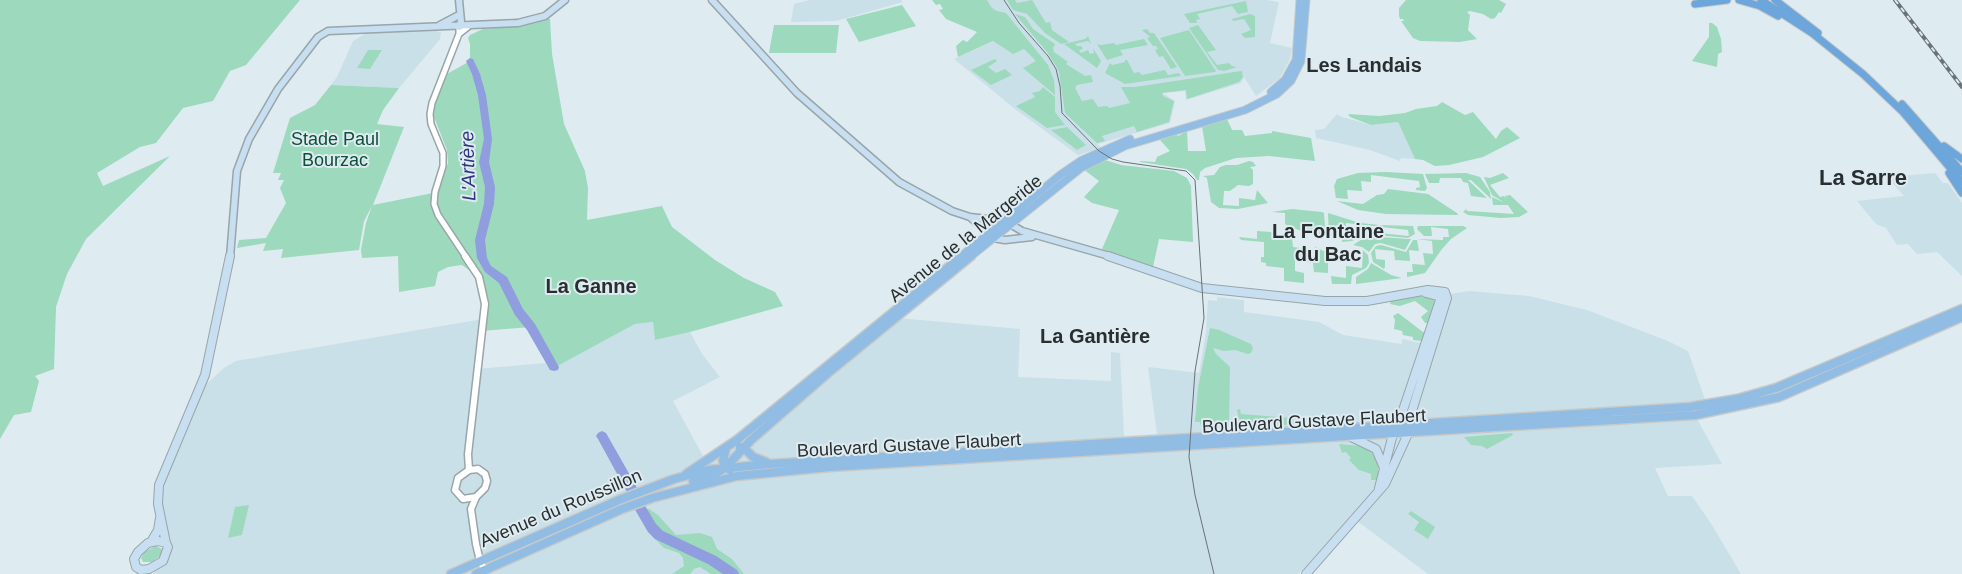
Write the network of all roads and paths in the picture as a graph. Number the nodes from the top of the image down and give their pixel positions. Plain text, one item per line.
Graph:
1 (459, 0) edge
2 (712, 0) edge
3 (1300, 0) edge
4 (1306, 0) edge
5 (1710, 0) edge
6 (1727, 0) edge
7 (1739, 0) edge
8 (1761, 0) edge
9 (1768, 0) edge
10 (1775, 0) edge
11 (566, 1) edge
12 (459, 8) junction
13 (457, 16) junction
14 (449, 24) junction
15 (464, 27) junction
16 (1818, 33) junction
17 (457, 34) junction
18 (1301, 35) junction
19 (1838, 52) junction
20 (1924, 132) junction
21 (1962, 159) edge
22 (1962, 172) edge
23 (1962, 182) edge
24 (1962, 193) edge
25 (970, 217) junction
26 (994, 220) junction
27 (1010, 224) junction
28 (988, 234) junction
29 (1042, 238) junction
30 (1005, 240) junction
31 (1443, 295) junction
32 (1962, 309) edge
33 (1962, 318) edge
34 (1398, 425) junction
35 (1412, 425) junction
36 (1407, 433) junction
37 (1393, 434) junction
38 (1351, 437) junction
39 (729, 446) junction
40 (744, 448) junction
41 (770, 464) junction
42 (726, 467) junction
43 (469, 470) junction
44 (1384, 471) junction
45 (684, 476) junction
46 (737, 476) junction
47 (1378, 493) junction
48 (476, 497) junction
49 (652, 498) junction
50 (463, 499) junction
51 (471, 509) junction
52 (160, 518) junction
53 (151, 542) junction
54 (166, 543) junction
55 (482, 566) junction
56 (155, 570) edge
57 (145, 572) edge
58 (451, 574) edge
59 (476, 574) edge
60 (1306, 574) edge

1 - 12 main road
2 - 25 main road
3 - 18 main road
4 - 18 main road
5 - 6 highway
7 - 19 highway
8 - 19 highway
9 - 16 highway
10 - 16 highway
11 - 15 main road
12 - 13 main road
12 - 15 main road
13 - 14 main road
13 - 15 main road
14 - 15 main road
14 - 17 street
14 - 52 main road
15 - 17 street
15 - 17 street
16 - 20 highway
17 - 43 street
18 - 27 main road, Avenue de la Margeride
19 - 20 highway
20 - 21 highway
20 - 22 highway
20 - 23 highway
20 - 24 highway
25 - 26 main road
25 - 28 main road
26 - 27 main road
26 - 28 main road
27 - 28 main road, Avenue de la Margeride
27 - 29 main road
27 - 30 main road
28 - 30 main road
28 - 39 main road, Avenue de la Margeride
28 - 40 main road, Avenue de la Margeride
29 - 30 main road
29 - 31 main road
31 - 34 main road
31 - 35 main road
32 - 35 main road, Boulevard Gustave Flaubert
33 - 36 main road, Boulevard Gustave Flaubert
34 - 35 main road, Boulevard Gustave Flaubert
34 - 37 main road
34 - 41 main road, Boulevard Gustave Flaubert
35 - 36 main road
36 - 37 main road, Boulevard Gustave Flaubert
36 - 47 main road
37 - 38 main road, Boulevard Gustave Flaubert
37 - 44 main road
38 - 44 main road
38 - 46 main road, Boulevard Gustave Flaubert
39 - 40 main road
39 - 42 main road
39 - 45 main road, Avenue de la Margeride
40 - 41 main road
40 - 42 main road, Avenue de la Margeride
41 - 42 main road, Boulevard Gustave Flaubert
42 - 45 main road, Boulevard Gustave Flaubert
42 - 46 main road
42 - 49 main road, Avenue de la Margeride
43 - 48 street
43 - 50 street
44 - 47 main road
45 - 55 main road, Avenue du Roussillon
46 - 49 main road, Boulevard Gustave Flaubert
47 - 60 main road
48 - 50 street
48 - 51 street
49 - 55 main road, Avenue du Roussillon
50 - 51 street
51 - 55 street
52 - 53 main road
52 - 54 main road
53 - 54 main road
53 - 57 main road
54 - 56 main road
55 - 58 main road, Avenue du Roussillon
55 - 59 main road, Avenue du Roussillon
56 - 57 main road

